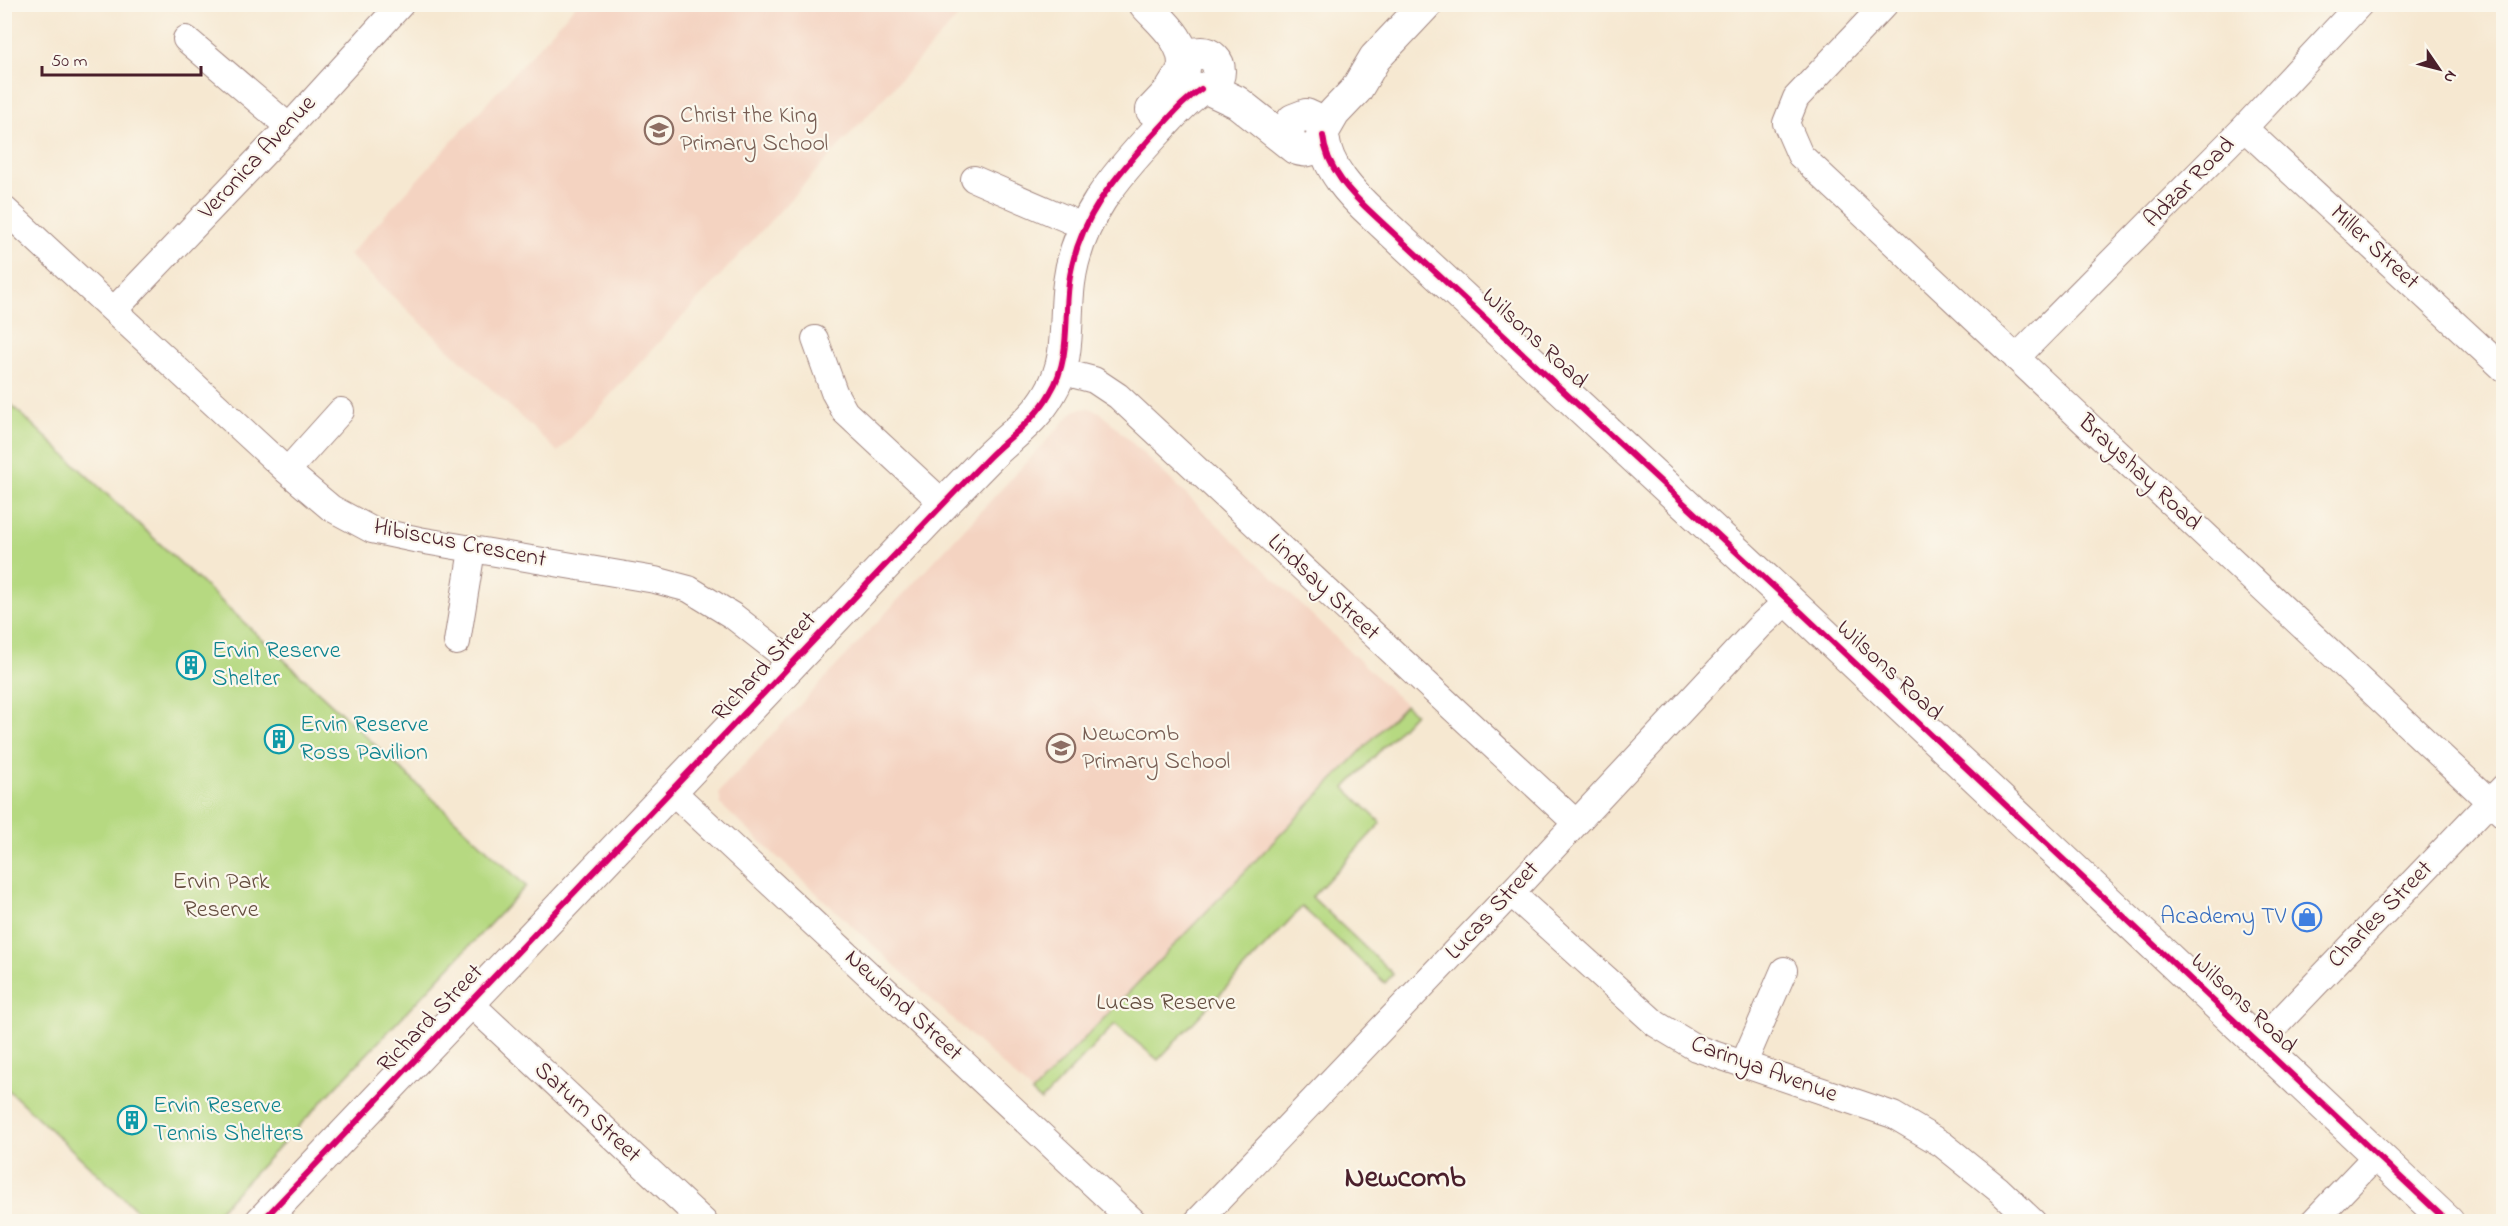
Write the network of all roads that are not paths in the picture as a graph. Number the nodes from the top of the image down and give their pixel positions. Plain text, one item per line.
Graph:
1 (401, 4) edge
2 (1145, 4) edge
3 (1167, 4) edge
4 (1426, 4) edge
5 (1885, 4) edge
6 (2360, 4) edge
7 (186, 39) dead end
8 (1200, 71) junction
9 (289, 127) junction
10 (2244, 128) junction
11 (1307, 132) junction
12 (974, 178) dead end
13 (4, 209) edge
14 (1077, 223) junction
15 (114, 310) junction
16 (815, 339) dead end
17 (2016, 358) junction
18 (1051, 369) junction
19 (2504, 369) edge
20 (342, 411) dead end
21 (288, 471) junction
22 (944, 504) junction
23 (472, 550) junction
24 (1788, 600) junction
25 (457, 642) dead end
26 (793, 663) junction
27 (672, 791) junction
28 (2499, 801) edge
29 (1575, 823) junction
30 (1511, 893) junction
31 (1784, 969) dead end
32 (471, 1004) junction
33 (2258, 1044) junction
34 (1743, 1065) junction
35 (2377, 1155) junction
36 (261, 1221) edge
37 (704, 1221) edge
38 (1134, 1221) edge
39 (1197, 1221) edge
40 (2033, 1221) edge
41 (2313, 1221) edge
42 (2448, 1221) edge

1 - 9 street, Veronica Avenue
2 - 8 street
3 - 8 street
4 - 11 street
5 - 17 street, Brayshay Road
6 - 10 street, Adzar Road
7 - 9 street
8 - 11 street, Wilsons Road
8 - 14 street, Richard Street
9 - 15 street, Veronica Avenue
10 - 17 street, Adzar Road
10 - 19 street, Miller Street
11 - 24 street, Wilsons Road
12 - 14 street
13 - 15 street, Hibiscus Crescent
14 - 18 street, Richard Street
15 - 21 street, Hibiscus Crescent
16 - 22 street
17 - 28 street, Brayshay Road
18 - 22 street, Richard Street
18 - 29 street, Lindsay Street
20 - 21 street
21 - 23 street, Hibiscus Crescent
22 - 26 street, Richard Street
23 - 25 street
23 - 26 street, Hibiscus Crescent
24 - 29 street, Lucas Street
24 - 33 street, Wilsons Road
26 - 27 street, Richard Street
27 - 32 street, Richard Street
27 - 38 street, Newland Street
28 - 33 street, Charles Street
29 - 30 street, Lucas Street
30 - 34 street, Carinya Avenue
30 - 39 street, Lucas Street
31 - 34 street
32 - 36 street, Richard Street
32 - 37 street, Saturn Street
33 - 35 street, Wilsons Road
34 - 40 street, Carinya Avenue
35 - 41 street
35 - 42 street, Wilsons Road

